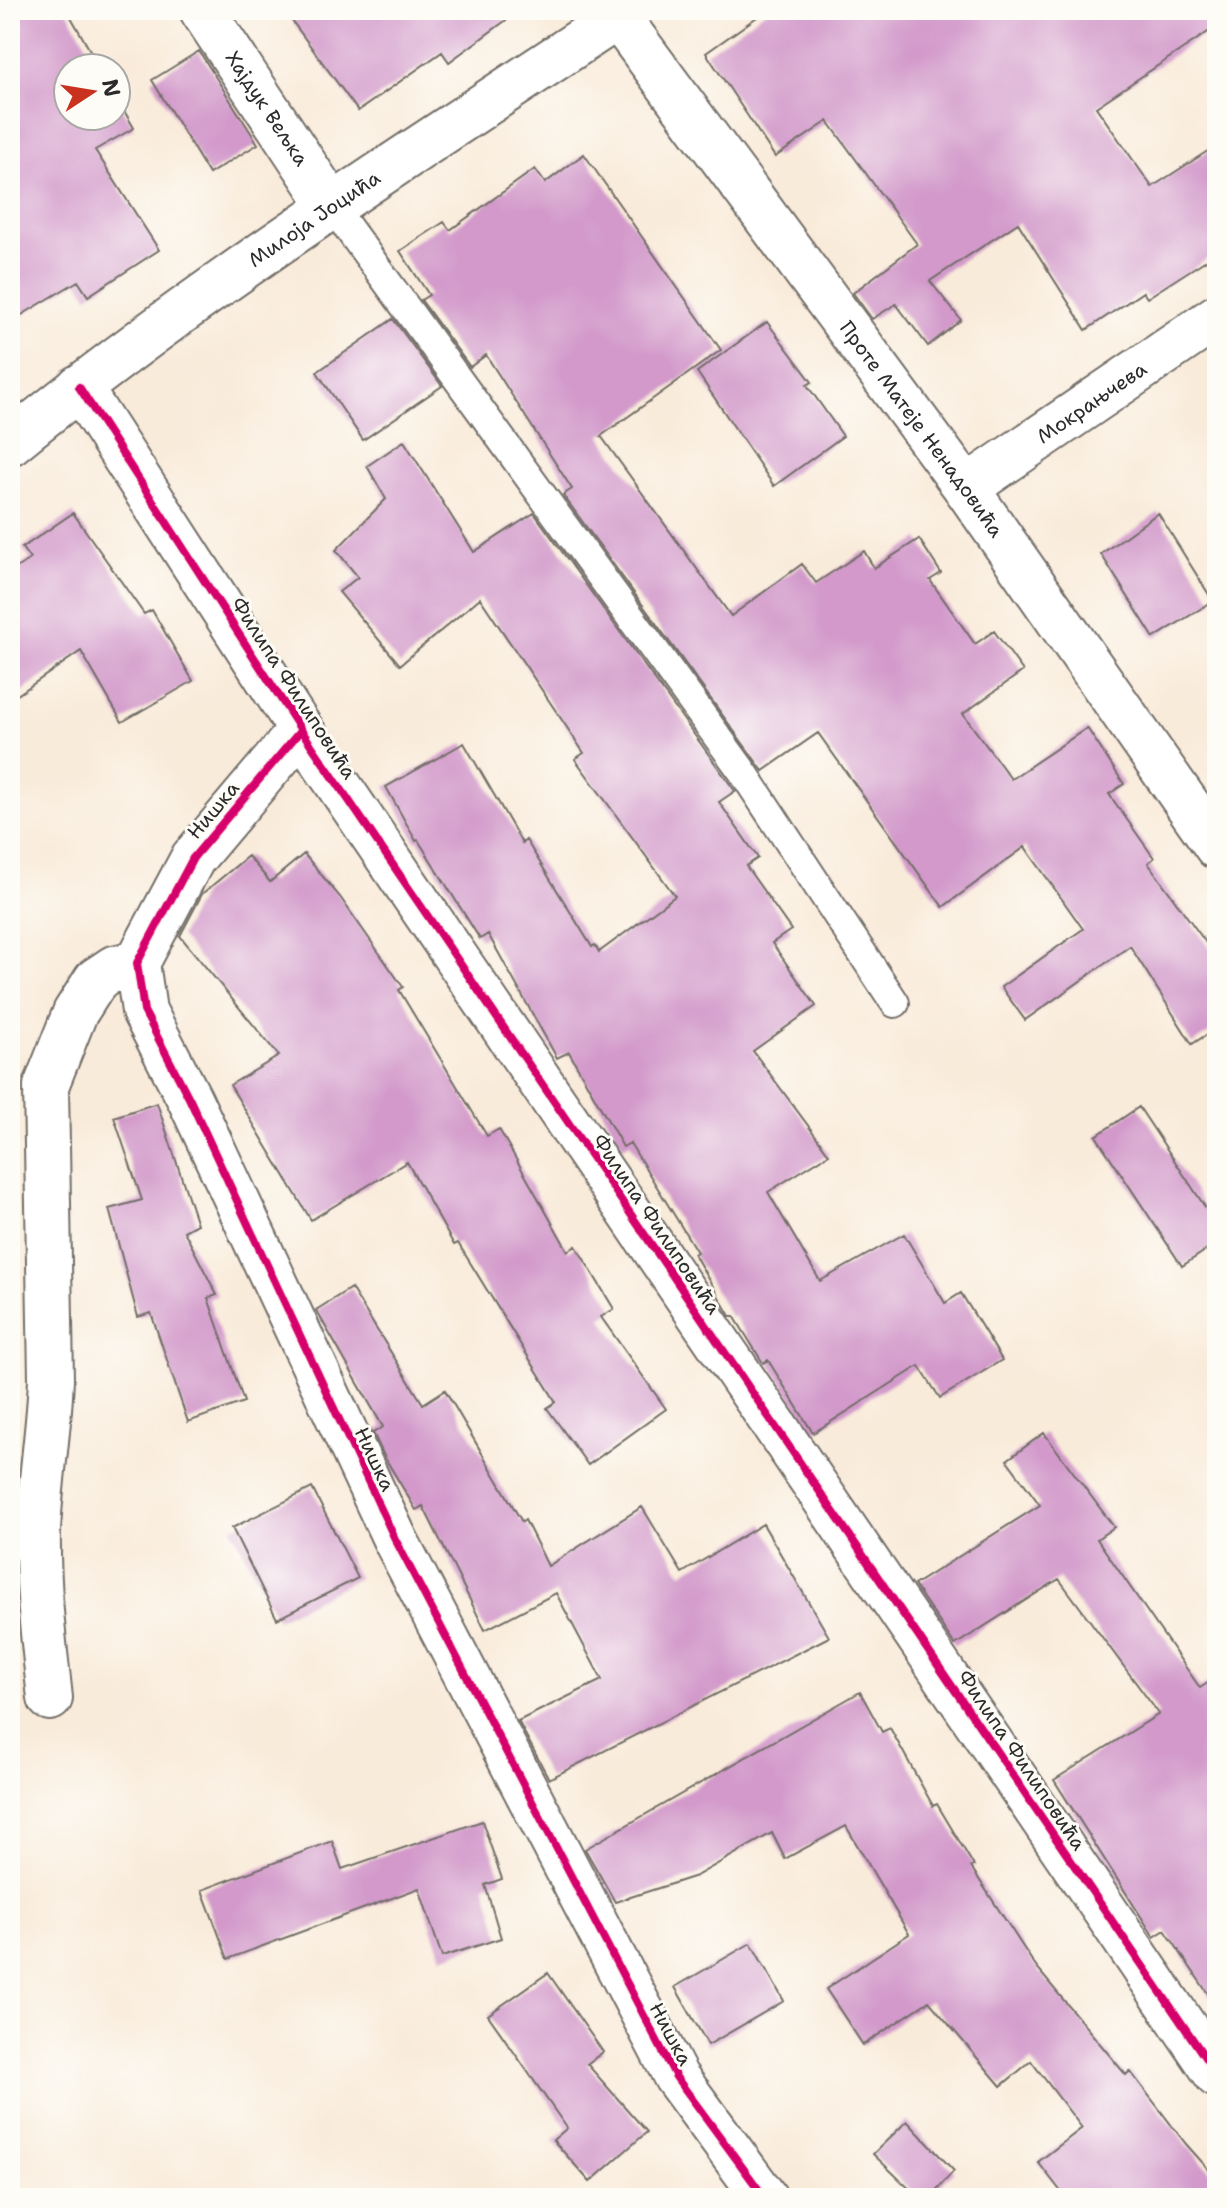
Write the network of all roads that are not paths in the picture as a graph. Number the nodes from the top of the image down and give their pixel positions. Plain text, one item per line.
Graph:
1 (202, 10) edge
2 (623, 14) edge
3 (332, 206) junction
4 (1217, 317) edge
5 (79, 387) junction
6 (10, 443) edge
7 (966, 488) junction
8 (301, 730) junction
9 (1217, 847) edge
10 (137, 963) junction
11 (895, 1003) dead end
12 (50, 1698) dead end
13 (1217, 2075) edge
14 (765, 2198) edge

1 - 3 street, Хајдук Вељка
2 - 3 street, Милоја Јоцића
2 - 7 street, Проте Матеје Ненадовића
3 - 5 street, Милоја Јоцића
3 - 11 lane
4 - 7 street, Мокрањчева
5 - 6 street, Милоја Јоцића
5 - 8 street, Филипа Филиповића
7 - 9 street, Проте Матеје Ненадовића
8 - 10 street, Нишка
8 - 13 street, Филипа Филиповића
10 - 12 street
10 - 14 street, Нишка

